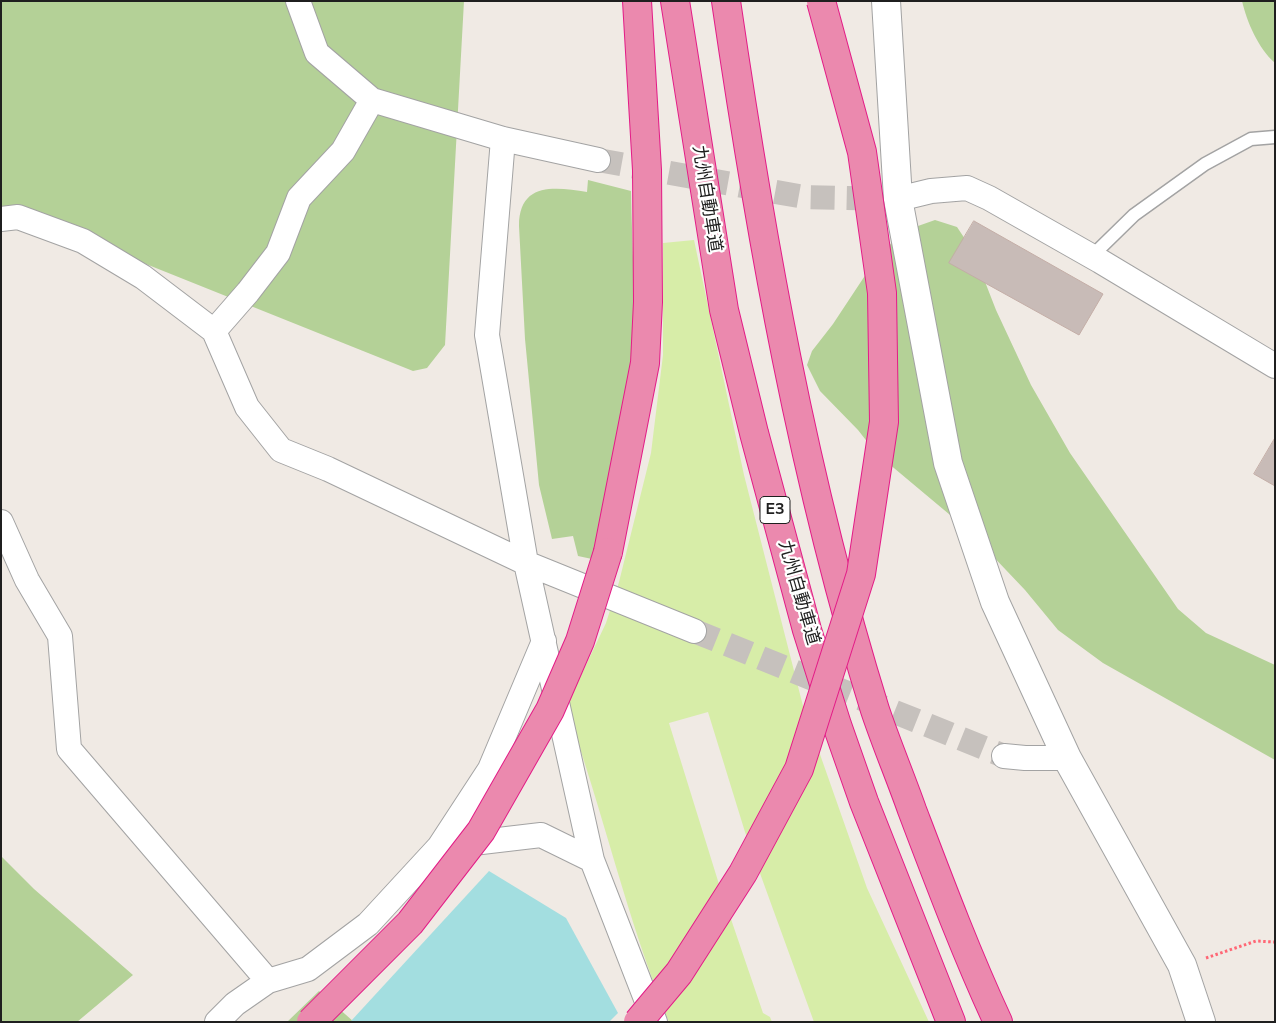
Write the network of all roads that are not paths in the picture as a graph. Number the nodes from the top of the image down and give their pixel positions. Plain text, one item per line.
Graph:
1 (298, 1) edge
2 (637, 1) edge
3 (674, 1) edge
4 (726, 1) edge
5 (821, 1) edge
6 (886, 1) edge
7 (372, 100) junction
8 (1275, 137) edge
9 (503, 139) junction
10 (598, 160) tunnel mouth
11 (898, 199) junction
12 (1, 219) edge
13 (1091, 257) junction
14 (214, 330) junction
15 (1275, 366) edge
16 (1, 522) edge
17 (526, 563) junction
18 (694, 631) tunnel mouth
19 (544, 640) junction
20 (1004, 756) tunnel mouth
21 (1067, 758) junction
22 (439, 847) junction
23 (592, 860) junction
24 (268, 981) junction
25 (946, 1011) edge
26 (217, 1022) edge
27 (311, 1022) edge
28 (638, 1022) edge
29 (656, 1022) edge
30 (998, 1022) edge
31 (1201, 1022) edge

1 - 7 street
2 - 27 highway, bridge
3 - 25 highway, 九州自動車道 / E3
4 - 30 highway
5 - 28 highway, bridge
6 - 11 street
7 - 9 street
7 - 14 street
8 - 13 lane
9 - 10 street
9 - 17 street
11 - 13 street
11 - 21 street
12 - 14 street
13 - 15 street
14 - 17 street
16 - 24 street
17 - 18 street
17 - 19 street
19 - 22 street
19 - 23 street
20 - 21 street
21 - 31 street
22 - 23 street
22 - 24 street
23 - 29 street
24 - 26 street

